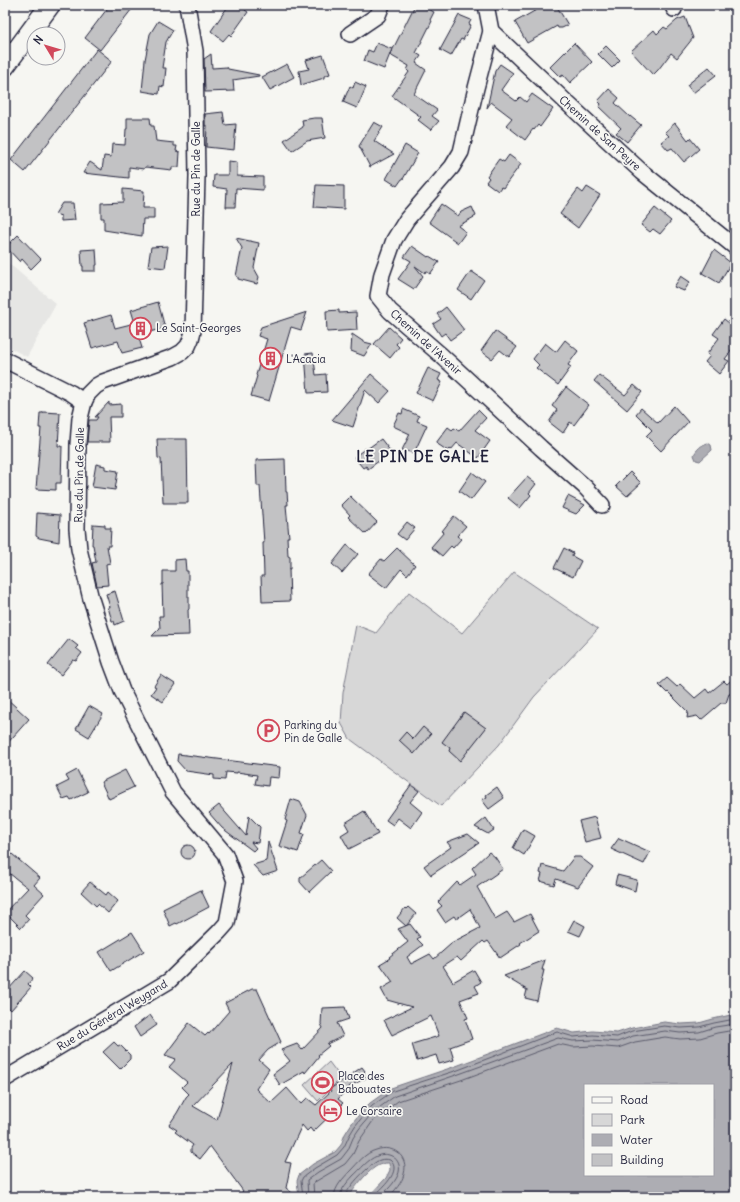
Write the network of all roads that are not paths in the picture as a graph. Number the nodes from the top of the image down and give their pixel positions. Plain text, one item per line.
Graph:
1 (39, 5) edge
2 (50, 5) edge
3 (187, 5) edge
4 (382, 5) edge
5 (486, 5) edge
6 (491, 32) junction
7 (350, 34) dead end
8 (5, 49) edge
9 (5, 66) edge
10 (735, 247) edge
11 (5, 360) edge
12 (84, 402) junction
13 (602, 505) dead end
14 (225, 854) joint
15 (5, 1079) edge

1 - 8 main road
2 - 9 main road
3 - 12 street, Rue du Pin de Galle
4 - 7 street
5 - 6 street
6 - 10 street, Chemin de San Peyre
6 - 13 street, Chemin de l'Avenir
11 - 12 street
12 - 14 street, Rue du Pin de Galle
14 - 15 street, Rue du Général Weygand

